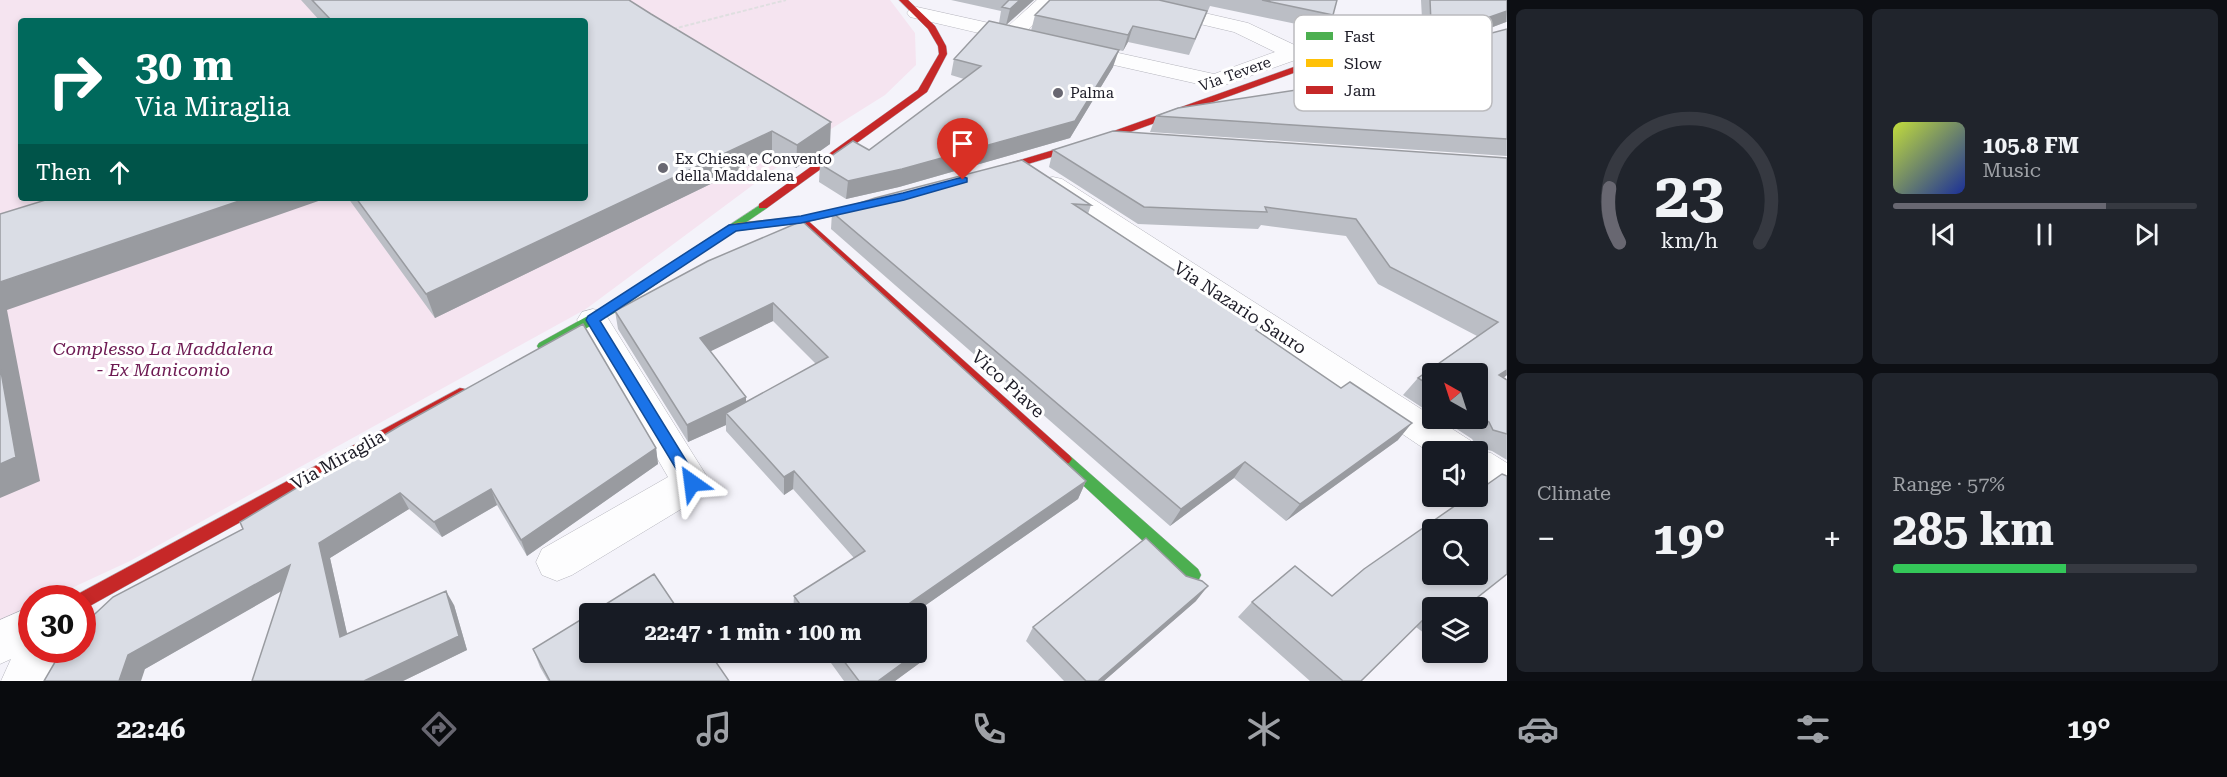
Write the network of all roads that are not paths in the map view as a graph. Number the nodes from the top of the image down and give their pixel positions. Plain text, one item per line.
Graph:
1 (1048, 0) edge
2 (1122, 0) edge
3 (910, 7) edge
4 (1011, 34) junction
5 (1294, 70) edge
6 (1101, 139) junction
7 (1161, 143) edge
8 (1022, 164) junction
9 (969, 179) edge
10 (893, 199) edge
11 (801, 219) junction
12 (733, 228) junction
13 (593, 320) junction
14 (530, 354) edge
15 (468, 388) edge
16 (1441, 441) edge
17 (1488, 471) edge
18 (1507, 483) edge
19 (557, 562) dead end
20 (1192, 575) edge
21 (96, 593) edge
22 (18, 634) edge
23 (0, 642) edge
24 (35, 663) edge
25 (24, 681) edge

1 - 4 street
2 - 4 street
3 - 4 street
3 - 12 street
5 - 6 street, Via Tevere
6 - 7 street
6 - 8 street, Via Tevere
8 - 9 street, Via Tevere
8 - 16 street, Via Nazario Sauro
10 - 11 street
11 - 12 street
11 - 20 street, Vico Piave
12 - 13 street
13 - 14 street
13 - 19 street
15 - 21 street, Via Miraglia
17 - 18 street
22 - 23 street
24 - 25 street

